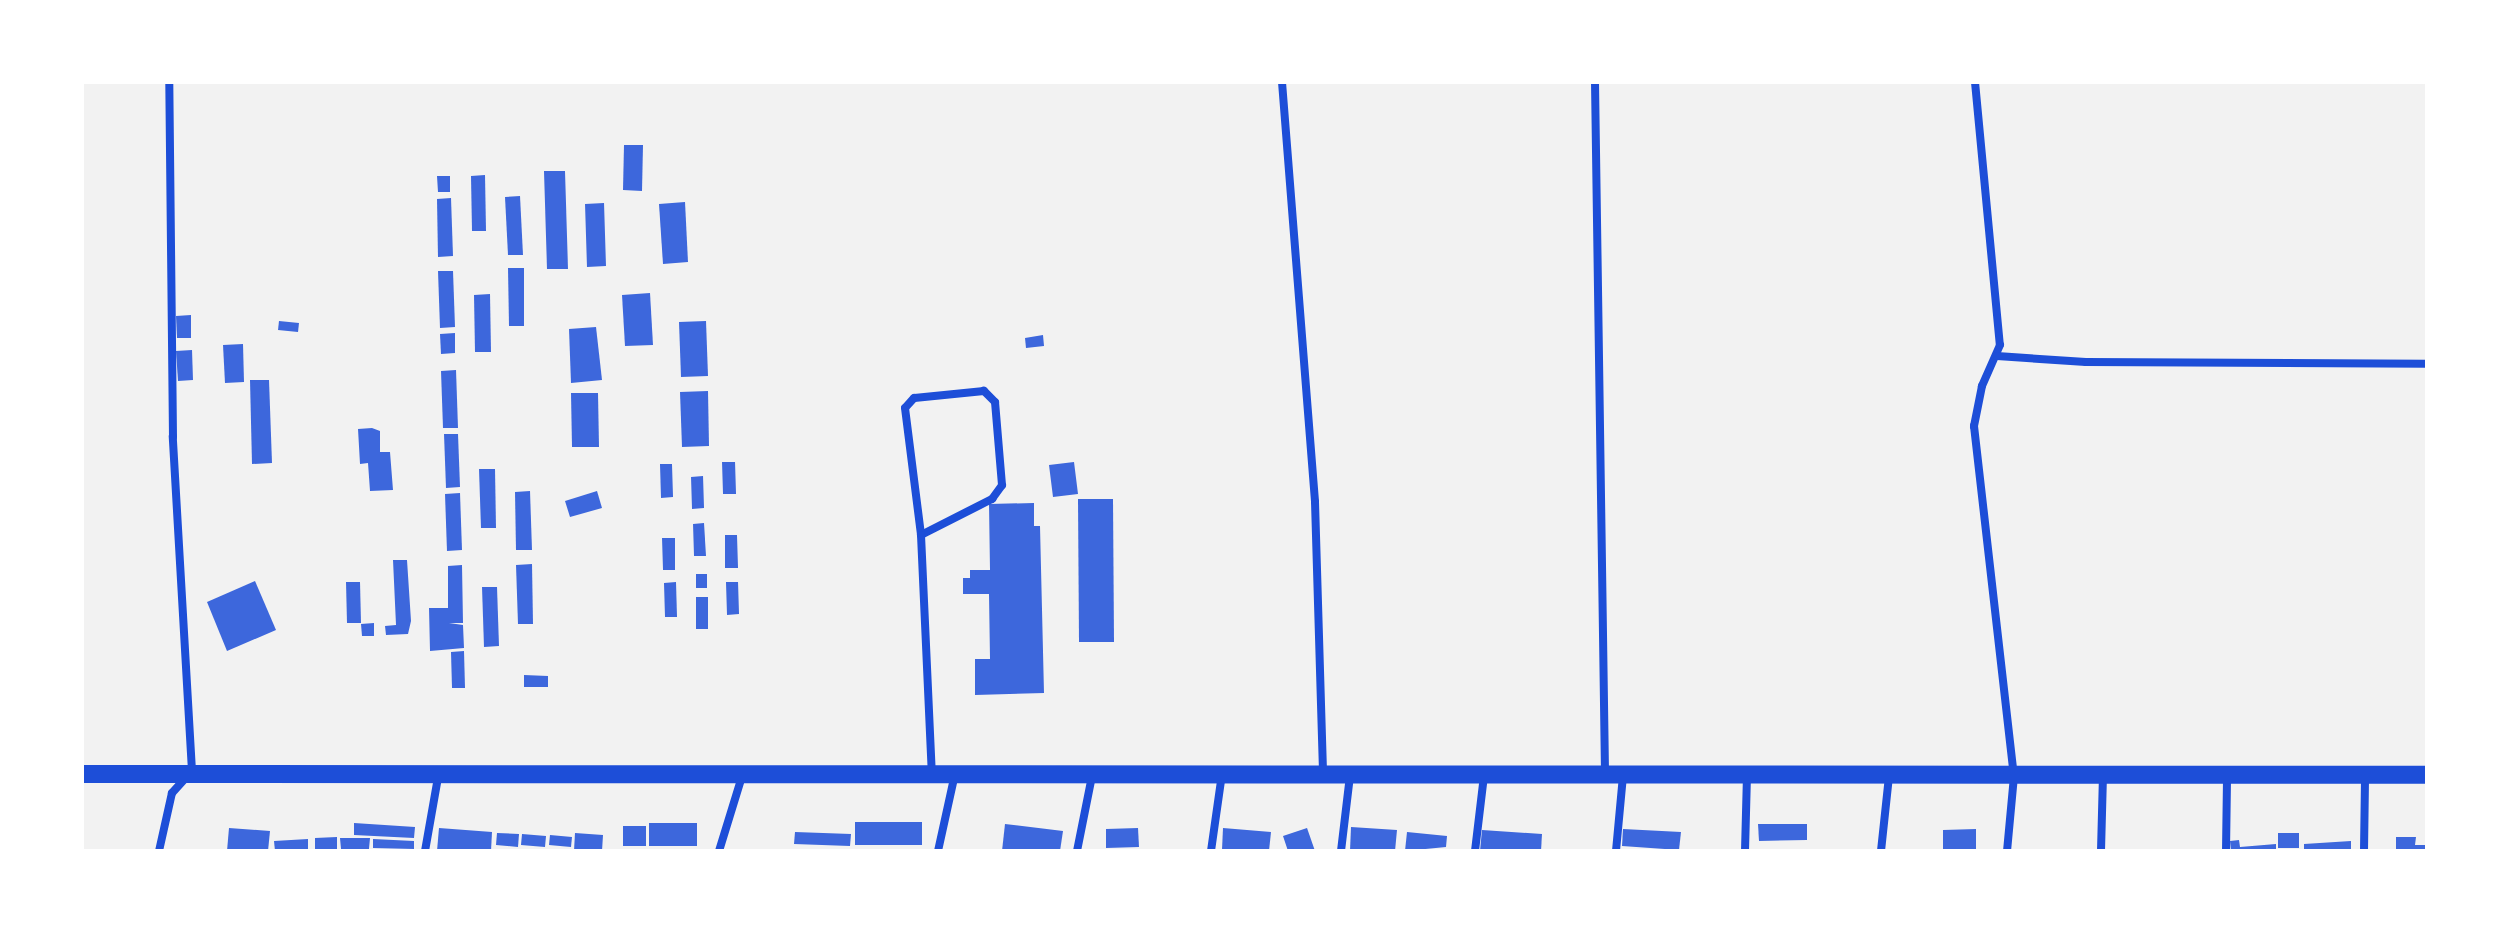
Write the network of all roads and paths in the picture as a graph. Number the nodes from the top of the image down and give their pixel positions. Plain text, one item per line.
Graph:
1 (169, 82) edge
2 (1282, 82) edge
3 (1595, 82) edge
4 (1975, 82) edge
5 (1997, 356) junction
6 (2427, 364) edge
7 (921, 535) junction
8 (192, 771) junction
9 (439, 772) junction
10 (743, 773) junction
11 (82, 774) edge
12 (933, 774) junction
13 (955, 774) junction
14 (1222, 774) junction
15 (1484, 774) junction
16 (1614, 774) junction
17 (2227, 774) junction
18 (2365, 774) junction
19 (1092, 775) junction
20 (1323, 775) junction
21 (1350, 775) junction
22 (2427, 775) edge
23 (1747, 776) junction
24 (1889, 776) junction
25 (2014, 776) junction
26 (2103, 776) junction
27 (159, 851) edge
28 (425, 851) edge
29 (719, 851) edge
30 (938, 851) edge
31 (1077, 851) edge
32 (1211, 851) edge
33 (1341, 851) edge
34 (1475, 851) edge
35 (1616, 851) edge
36 (1745, 851) edge
37 (1881, 851) edge
38 (2007, 851) edge
39 (2101, 851) edge
40 (2226, 851) edge
41 (2364, 851) edge

1 - 8 street
2 - 20 street
3 - 16 street
4 - 5 street
5 - 6 street
5 - 25 street
7 - 7 street
7 - 12 street
8 - 9 highway
8 - 11 highway
8 - 27 street
9 - 10 highway
9 - 28 street
10 - 12 highway
10 - 29 street
12 - 13 highway
13 - 19 highway
13 - 30 street
14 - 19 highway
14 - 20 highway
14 - 32 street
15 - 16 highway
15 - 21 highway
15 - 34 street
16 - 23 highway
16 - 35 street
17 - 18 highway
17 - 26 highway
17 - 40 street
18 - 22 highway
18 - 41 street
19 - 31 street
20 - 21 highway
21 - 33 street
23 - 24 highway
23 - 36 street
24 - 25 highway
24 - 37 street
25 - 26 highway
25 - 38 street
26 - 39 street

